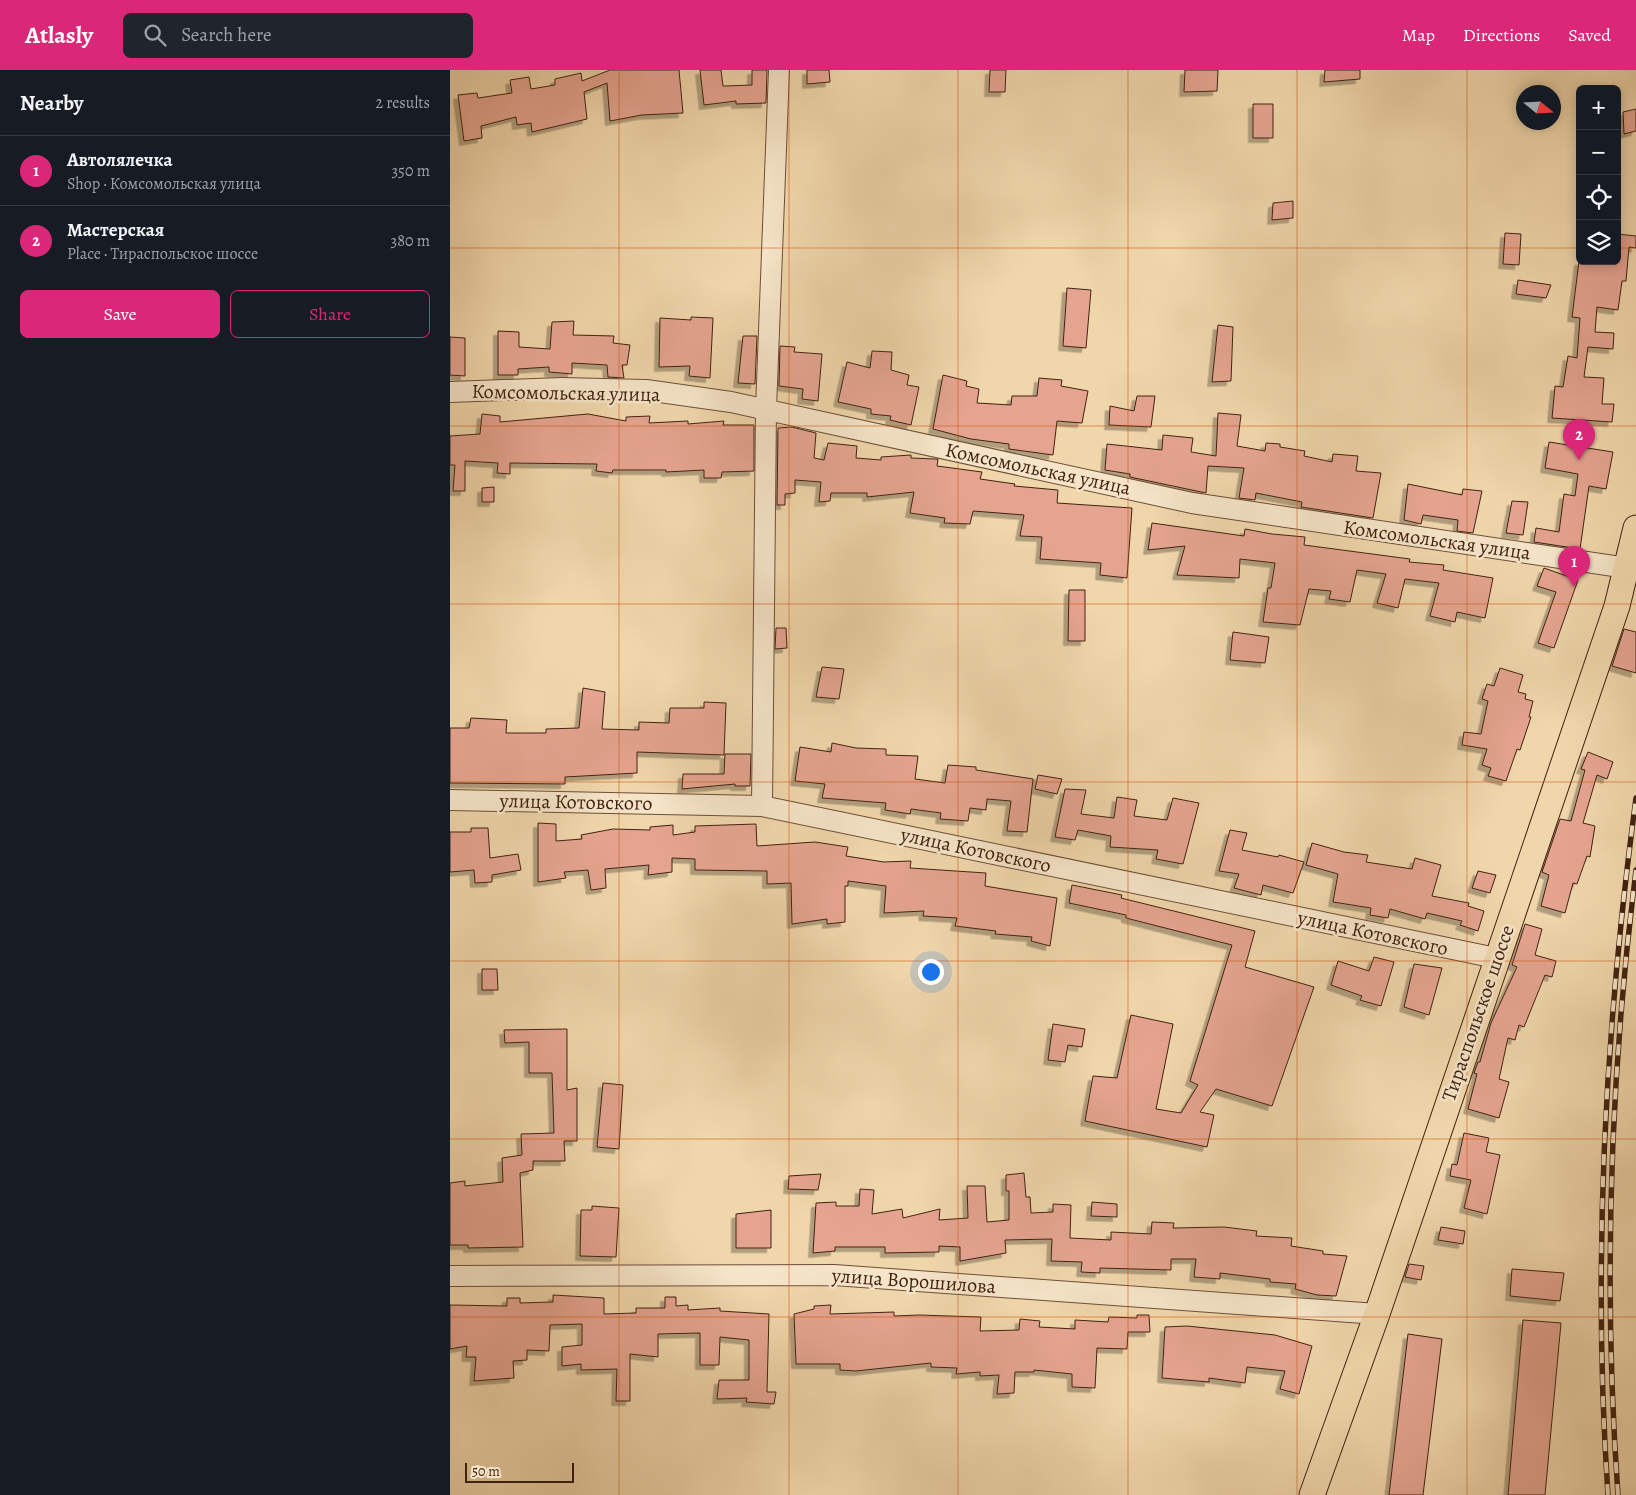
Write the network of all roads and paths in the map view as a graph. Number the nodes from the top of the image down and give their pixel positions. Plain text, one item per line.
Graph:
1 (778, 70) edge
2 (450, 392) edge
3 (766, 409) junction
4 (1636, 528) edge
5 (1626, 568) junction
6 (450, 800) edge
7 (762, 806) junction
8 (1496, 958) junction
9 (450, 1276) edge
10 (1377, 1314) junction
11 (1312, 1495) edge

1 - 3 street
2 - 3 street, Комсомольская улица
3 - 5 street, Комсомольская улица
3 - 7 street
4 - 5 main road, Тираспольское шоссе
5 - 8 main road, Тираспольское шоссе
6 - 7 street, улица Котовского
7 - 8 street, улица Котовского
8 - 10 main road, Тираспольское шоссе
9 - 10 street, улица Ворошилова
10 - 11 main road, Тираспольское шоссе

